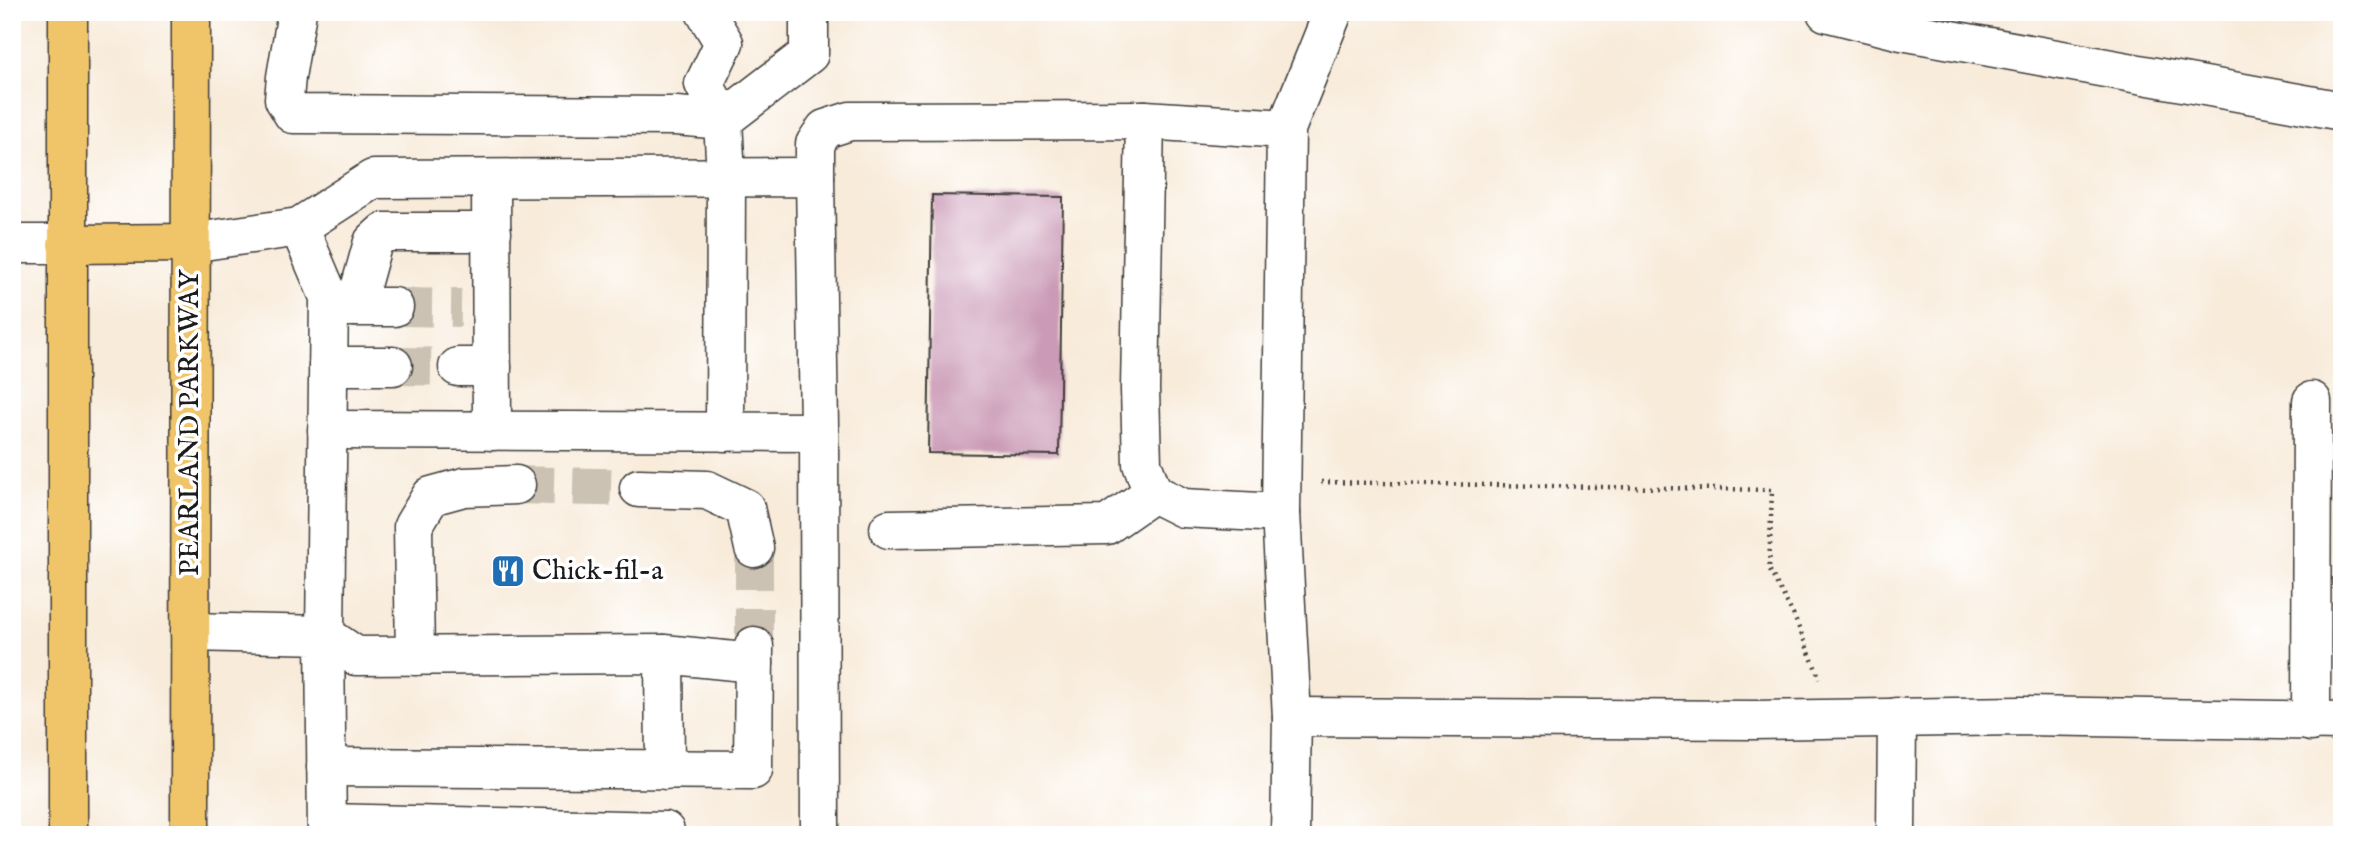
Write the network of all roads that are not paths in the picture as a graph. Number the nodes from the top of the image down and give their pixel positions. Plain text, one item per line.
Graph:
1 (68, 12) edge
2 (191, 12) edge
3 (298, 12) edge
4 (705, 12) edge
5 (809, 12) edge
6 (1333, 12) edge
7 (1826, 12) edge
8 (2342, 111) edge
9 (723, 120) junction
10 (1145, 120) junction
11 (1286, 129) junction
12 (726, 177) junction
13 (815, 177) junction
14 (491, 179) junction
15 (299, 227) junction
16 (492, 232) junction
17 (190, 243) junction
18 (12, 244) edge
19 (67, 244) junction
20 (342, 307) junction
21 (394, 307) tunnel mouth
22 (328, 366) junction
23 (393, 366) tunnel mouth
24 (2312, 401) dead end
25 (327, 430) junction
26 (492, 430) junction
27 (725, 432) junction
28 (818, 432) junction
29 (516, 485) tunnel mouth
30 (639, 488) tunnel mouth
31 (1153, 493) junction
32 (1281, 497) junction
33 (888, 529) dead end
34 (754, 548) tunnel mouth
35 (190, 632) junction
36 (325, 635) junction
37 (664, 654) junction
38 (415, 656) junction
39 (1292, 717) junction
40 (1897, 717) junction
41 (2326, 722) edge
42 (326, 767) junction
43 (666, 770) junction
44 (327, 829) edge
45 (68, 835) edge
46 (190, 835) edge
47 (665, 835) edge
48 (820, 835) edge
49 (1290, 835) edge
50 (1896, 835) edge

1 - 19 main road
2 - 17 main road, PEARLAND PARKWAY
3 - 9 street
4 - 9 street
5 - 9 street
6 - 11 street
7 - 8 street
9 - 12 street
10 - 11 street
10 - 13 street
10 - 31 street
11 - 32 street
12 - 13 street
12 - 14 street
12 - 27 street
13 - 28 street
14 - 15 street
14 - 16 street
15 - 17 street
15 - 20 street
16 - 20 street
16 - 26 street
17 - 19 main road
17 - 35 main road, PEARLAND PARKWAY
18 - 19 street
19 - 45 main road
20 - 21 street
20 - 22 street
22 - 23 street
22 - 25 street
24 - 41 street
25 - 26 street
25 - 36 street
26 - 27 street
27 - 28 street
28 - 48 street
29 - 38 street
30 - 34 street
31 - 32 street
31 - 33 street
32 - 39 street
35 - 36 street
35 - 46 main road, PEARLAND PARKWAY
36 - 38 street
36 - 42 street
37 - 38 street
37 - 43 street
37 - 43 street
39 - 40 street
39 - 49 street
40 - 41 street
40 - 50 street
42 - 43 street
42 - 44 street
44 - 47 street

